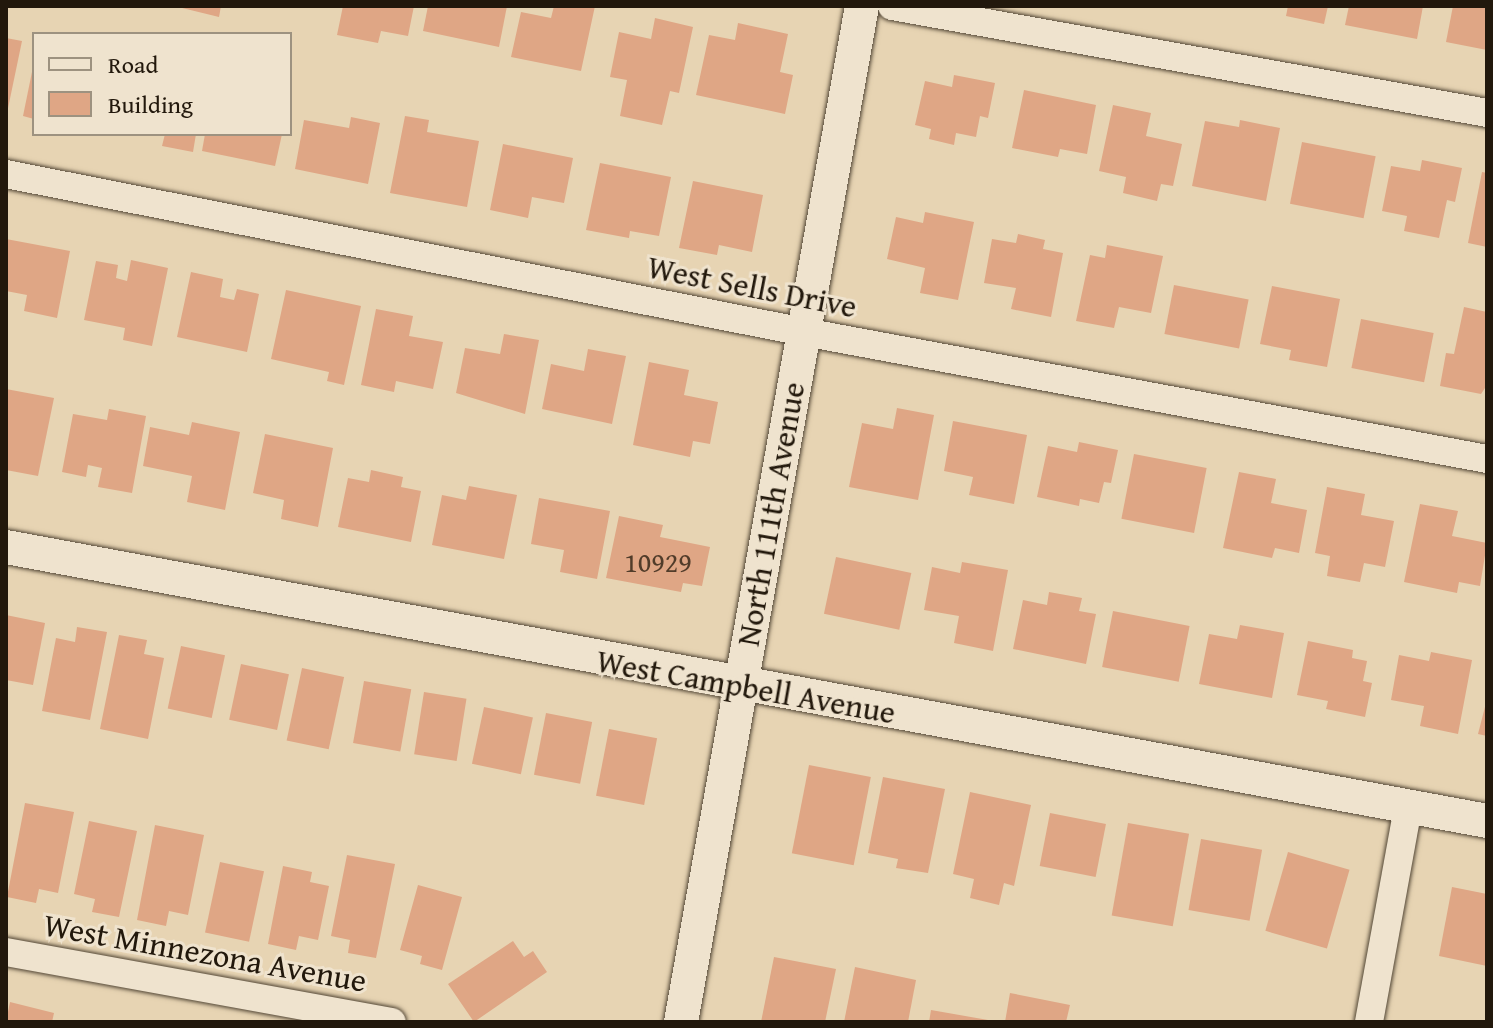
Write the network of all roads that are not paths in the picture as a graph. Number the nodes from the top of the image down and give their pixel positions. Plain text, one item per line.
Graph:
1 (862, 6) edge
2 (892, 6) edge
3 (1487, 113) edge
4 (6, 174) edge
5 (804, 332) junction
6 (1487, 459) edge
7 (6, 547) edge
8 (740, 686) junction
9 (1408, 807) junction
10 (1487, 821) edge
11 (6, 952) edge
12 (392, 1022) edge
13 (681, 1022) edge
14 (1369, 1022) edge

1 - 5 street, North 111th Avenue
2 - 3 street
4 - 5 street, West Sells Drive
5 - 6 street, West Sells Drive
5 - 8 street, North 111th Avenue
7 - 8 street, West Campbell Avenue
8 - 9 street, West Campbell Avenue
8 - 13 street, North 111th Avenue
9 - 10 street, West Campbell Avenue
9 - 14 street
11 - 12 street, West Minnezona Avenue

